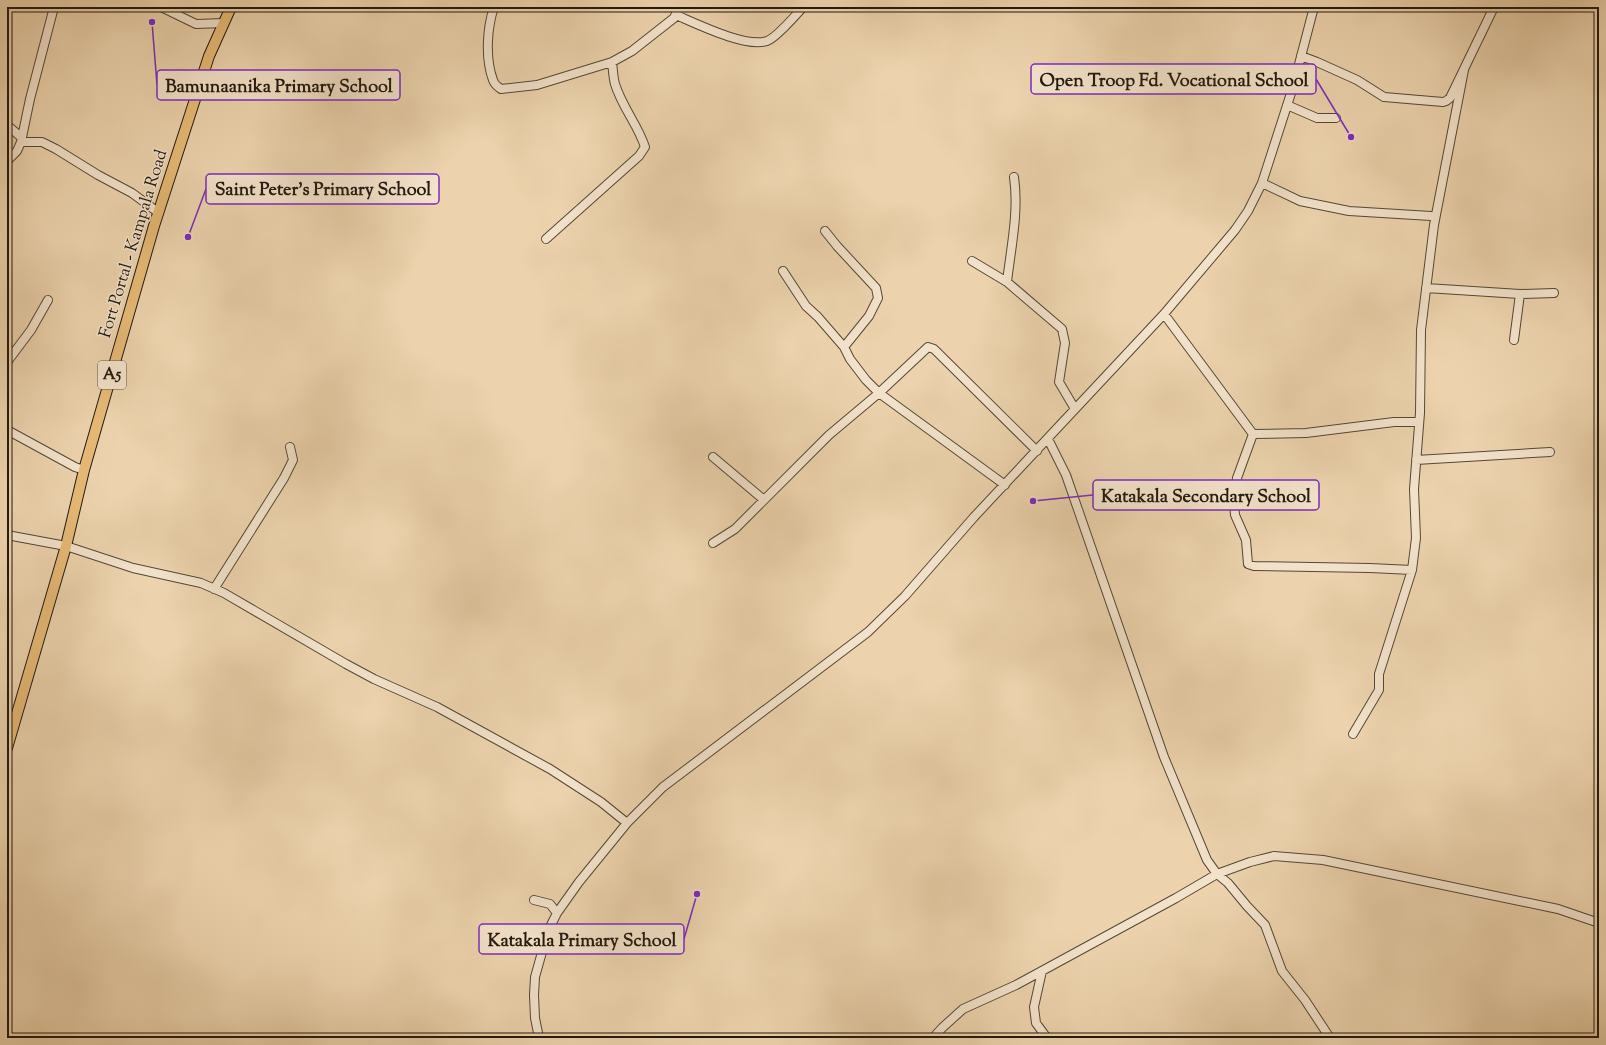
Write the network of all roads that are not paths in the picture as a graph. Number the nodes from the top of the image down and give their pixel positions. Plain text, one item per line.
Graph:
1 (54, 7) edge
2 (161, 7) edge
3 (231, 7) edge
4 (494, 7) edge
5 (803, 7) edge
6 (1314, 7) edge
7 (1494, 7) edge
8 (678, 11) edge
9 (224, 24) junction
10 (1301, 56) junction
11 (612, 62) junction
12 (1464, 70) junction
13 (1287, 105) junction
14 (1336, 118) dead end
15 (7, 125) edge
16 (22, 140) junction
17 (7, 161) edge
18 (1014, 177) dead end
19 (1262, 183) junction
20 (159, 212) junction
21 (1430, 216) dead end
22 (825, 231) dead end
23 (546, 239) dead end
24 (972, 261) dead end
25 (783, 271) dead end
26 (1007, 282) junction
27 (1426, 288) junction
28 (1554, 293) dead end
29 (1520, 294) junction
30 (48, 300) dead end
31 (1164, 314) junction
32 (1514, 340) dead end
33 (844, 347) junction
34 (7, 362) edge
35 (879, 392) junction
36 (1075, 409) junction
37 (1419, 422) junction
38 (7, 430) edge
39 (1253, 434) junction
40 (1048, 439) junction
41 (290, 447) dead end
42 (1037, 451) junction
43 (1550, 452) dead end
44 (713, 457) dead end
45 (1416, 460) junction
46 (84, 470) junction
47 (1005, 485) junction
48 (764, 500) junction
49 (7, 535) edge
50 (713, 543) dead end
51 (66, 546) junction
52 (1412, 570) junction
53 (214, 589) junction
54 (1353, 734) dead end
55 (7, 748) edge
56 (627, 823) junction
57 (1217, 874) junction
58 (534, 900) dead end
59 (557, 913) junction
60 (1599, 923) edge
61 (1042, 971) junction
62 (539, 1038) edge
63 (933, 1038) edge
64 (1047, 1038) edge
65 (1330, 1038) edge

1 - 16 street
2 - 9 street
3 - 9 main road, Fort Portal - Kampala Road / A5
4 - 11 street
5 - 8 street
6 - 10 street
7 - 12 street
8 - 11 street
9 - 20 main road, Fort Portal - Kampala Road / A5
10 - 12 street
10 - 13 street
11 - 23 street
12 - 27 street
13 - 14 street
13 - 19 street
15 - 16 street
16 - 17 street
16 - 20 street
18 - 26 street
19 - 21 street
19 - 31 street
20 - 46 main road, Fort Portal - Kampala Road / A5
22 - 33 street
24 - 26 street
25 - 33 street
26 - 36 street
27 - 29 street
27 - 37 street
28 - 29 street
29 - 32 street
30 - 34 street
31 - 36 street
31 - 39 street
33 - 35 street
35 - 42 street
35 - 47 street
35 - 48 street
36 - 40 street
37 - 39 street
37 - 45 street
38 - 46 street
39 - 52 street
40 - 42 street
40 - 57 street
41 - 53 street
42 - 47 street
43 - 45 street
44 - 48 street
45 - 52 street
46 - 51 main road, Fort Portal - Kampala Road / A5
47 - 56 street
48 - 50 street
49 - 51 street
51 - 53 street
51 - 55 main road, Fort Portal - Kampala Road / A5
52 - 54 street
53 - 56 street
56 - 59 street
57 - 60 street
57 - 61 street
57 - 65 street
58 - 59 street
59 - 62 street
61 - 63 street
61 - 64 street

